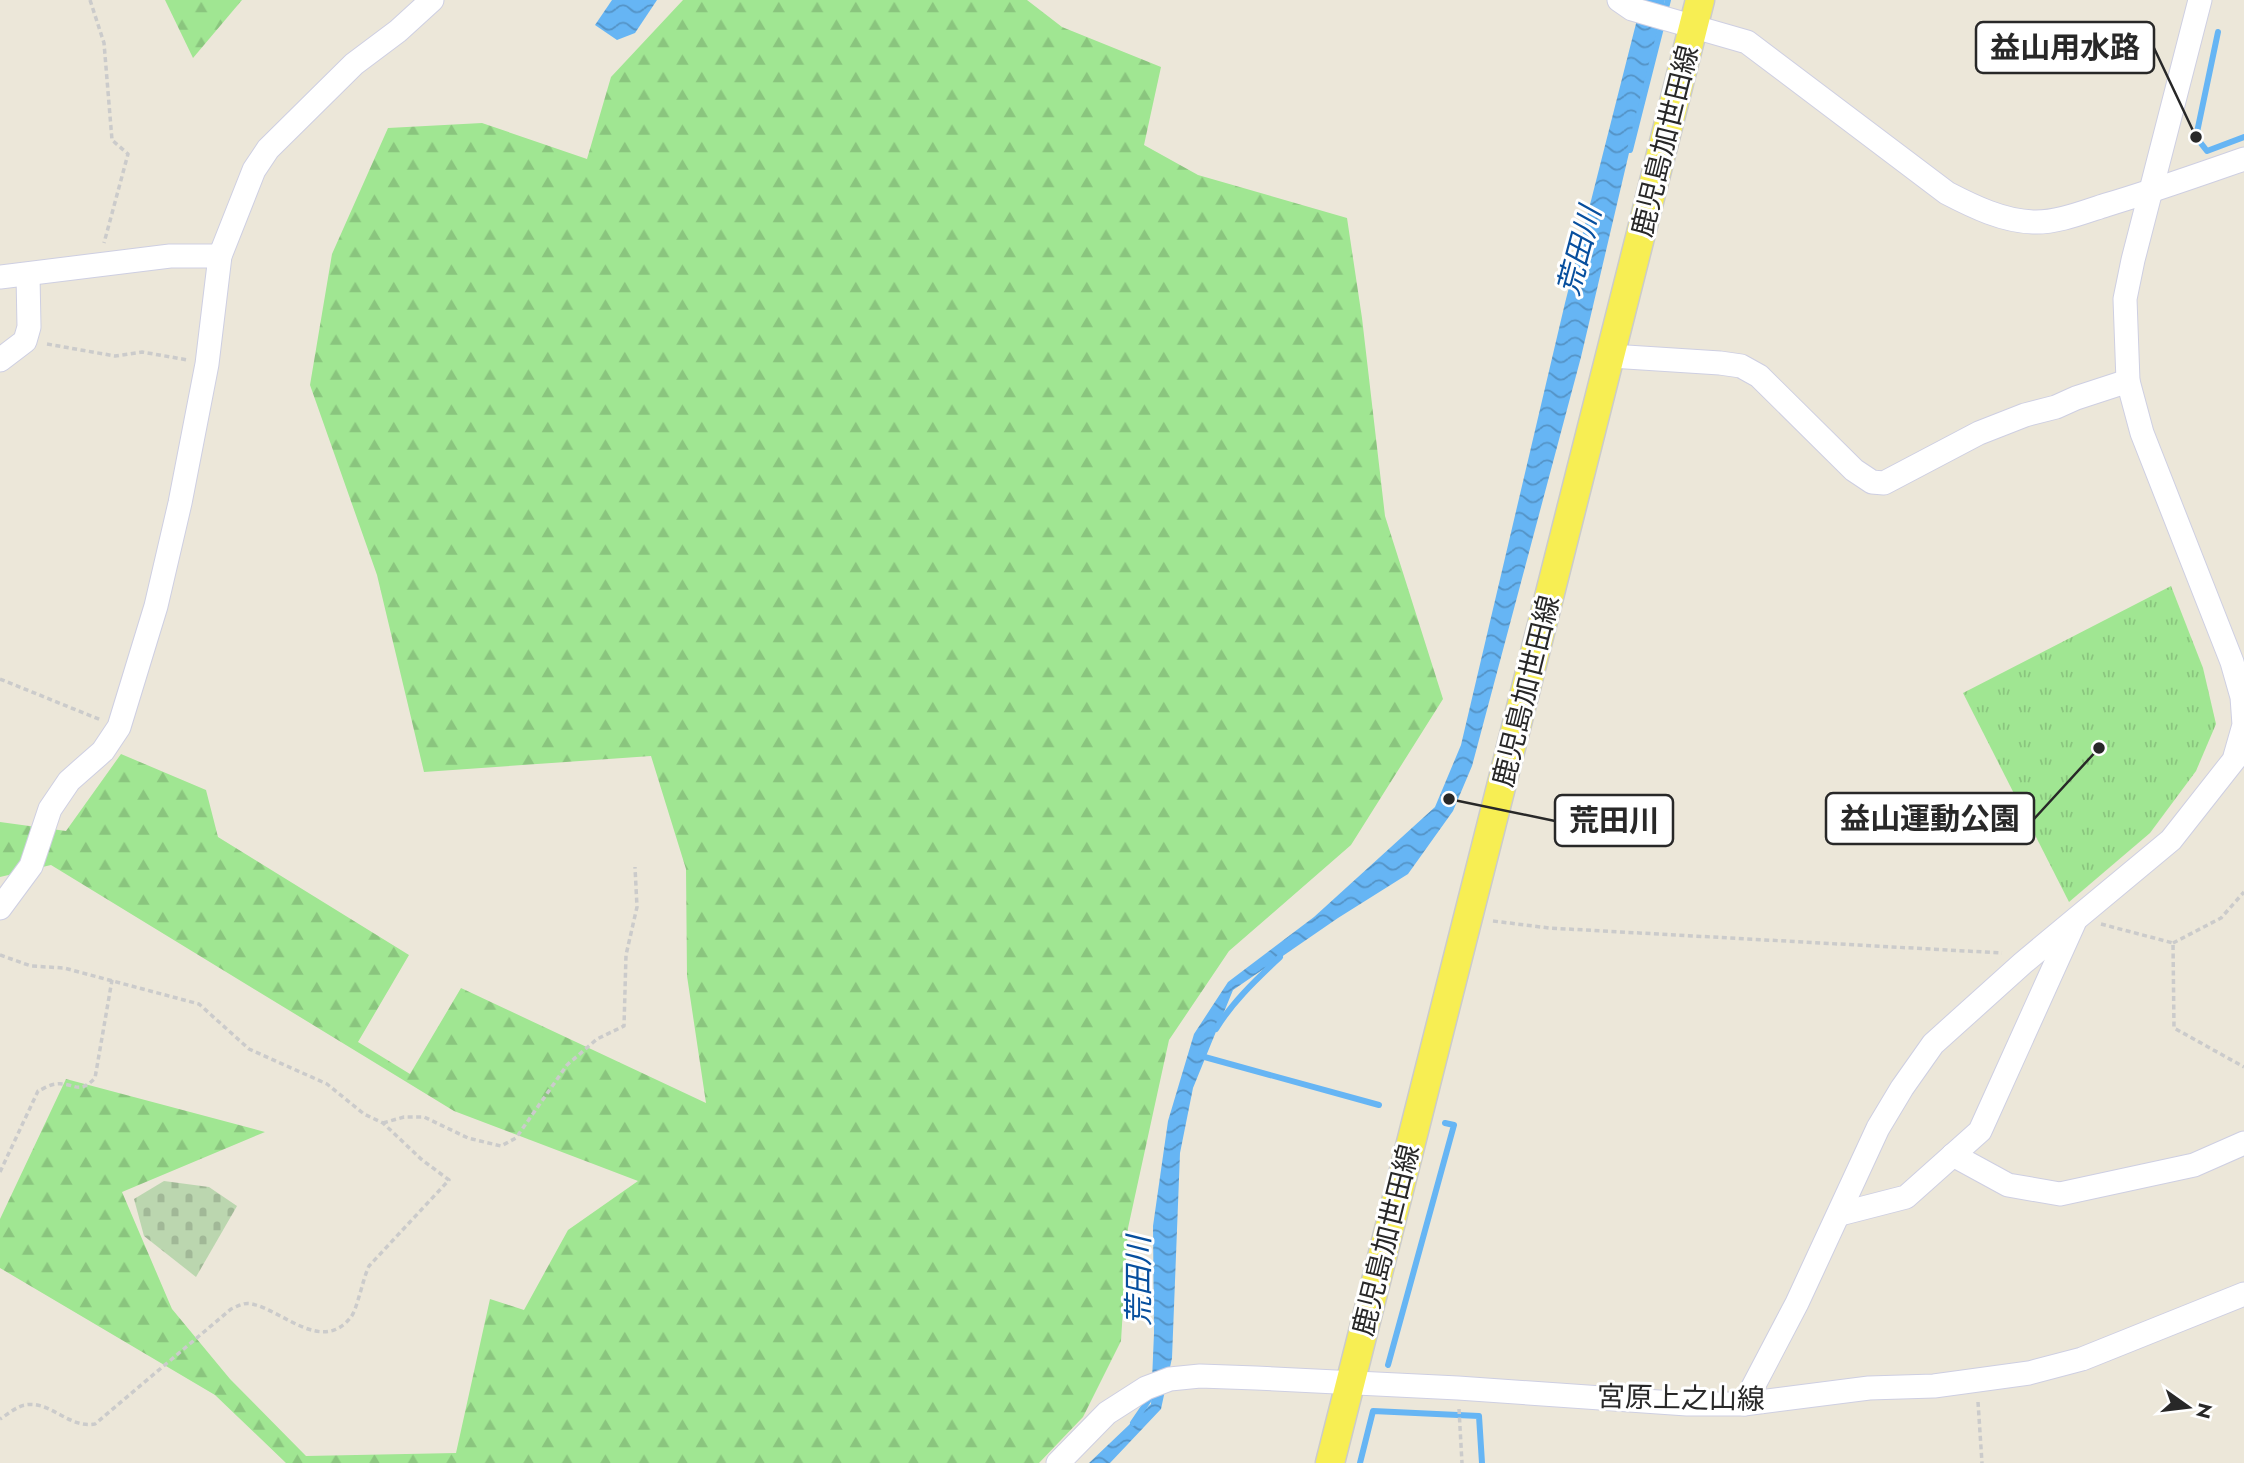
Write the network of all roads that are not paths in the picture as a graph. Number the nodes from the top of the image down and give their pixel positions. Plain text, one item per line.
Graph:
1 (432, 0) edge
2 (2200, 0) edge
3 (1625, 4) edge
4 (1687, 15) edge
5 (2244, 159) edge
6 (2152, 191) junction
7 (220, 256) junction
8 (28, 275) junction
9 (0, 277) edge
10 (1611, 356) junction
11 (0, 360) edge
12 (2128, 382) junction
13 (2244, 725) edge
14 (0, 908) edge
15 (2077, 917) junction
16 (2244, 1143) edge
17 (1953, 1155) junction
18 (1840, 1214) junction
19 (2244, 1294) edge
20 (1350, 1384) junction
21 (1744, 1404) junction
22 (1058, 1463) edge
23 (1330, 1463) edge

1 - 7 street
2 - 6 street
3 - 4 street
4 - 6 street
4 - 10 main road, 鹿児島加世田線
5 - 6 street
6 - 12 street
7 - 8 street
7 - 14 street
8 - 9 street
8 - 11 street
10 - 12 street
10 - 20 main road, 鹿児島加世田線
12 - 13 street
13 - 15 street
15 - 17 street
15 - 18 street
16 - 17 street
17 - 18 street
18 - 21 street
19 - 21 street, 宮原上之山線
20 - 21 street, 宮原上之山線
20 - 22 street, 宮原上之山線
20 - 23 main road, 鹿児島加世田線

